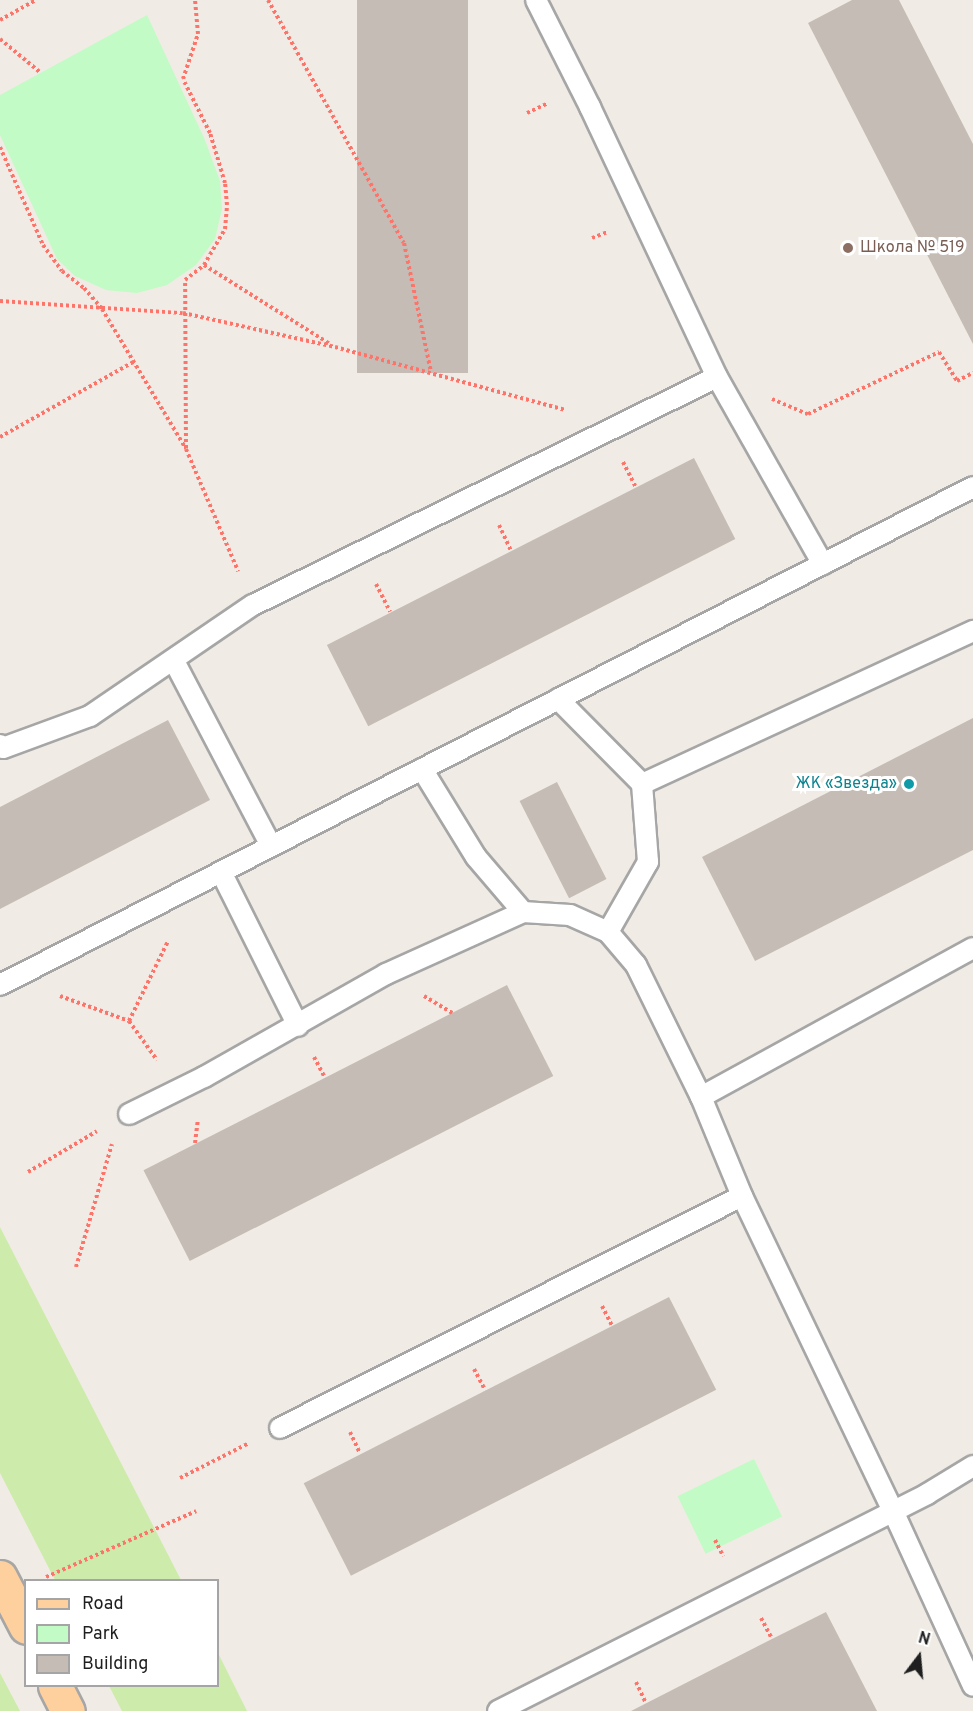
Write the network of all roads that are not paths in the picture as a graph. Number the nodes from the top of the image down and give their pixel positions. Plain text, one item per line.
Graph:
1 (536, 0) edge
2 (717, 377) junction
3 (973, 487) edge
4 (823, 564) junction
5 (973, 631) edge
6 (174, 661) junction
7 (558, 699) junction
8 (0, 745) edge
9 (422, 769) junction
10 (642, 784) junction
11 (271, 846) junction
12 (221, 872) junction
13 (523, 912) junction
14 (608, 932) junction
15 (973, 948) edge
16 (7, 982) edge
17 (298, 1026) junction
18 (701, 1097) junction
19 (124, 1117) road end
20 (742, 1196) junction
21 (280, 1428) road end
22 (973, 1466) edge
23 (893, 1511) junction
24 (0, 1577) edge
25 (24, 1623) edge
26 (973, 1686) edge
27 (56, 1687) edge
28 (68, 1711) edge
29 (498, 1711) edge

1 - 2 lane
2 - 4 lane
2 - 6 lane
3 - 4 lane
4 - 7 lane
5 - 10 lane
6 - 8 lane
6 - 11 lane
7 - 9 lane
7 - 10 lane
9 - 11 lane
9 - 13 lane
10 - 14 lane
11 - 12 lane
12 - 16 lane
12 - 17 lane
13 - 14 lane
13 - 17 lane
14 - 18 lane
15 - 18 lane
17 - 19 lane
18 - 20 lane
20 - 21 lane
20 - 23 lane
22 - 23 lane
23 - 26 lane
23 - 29 lane
24 - 25 main road
27 - 28 main road

